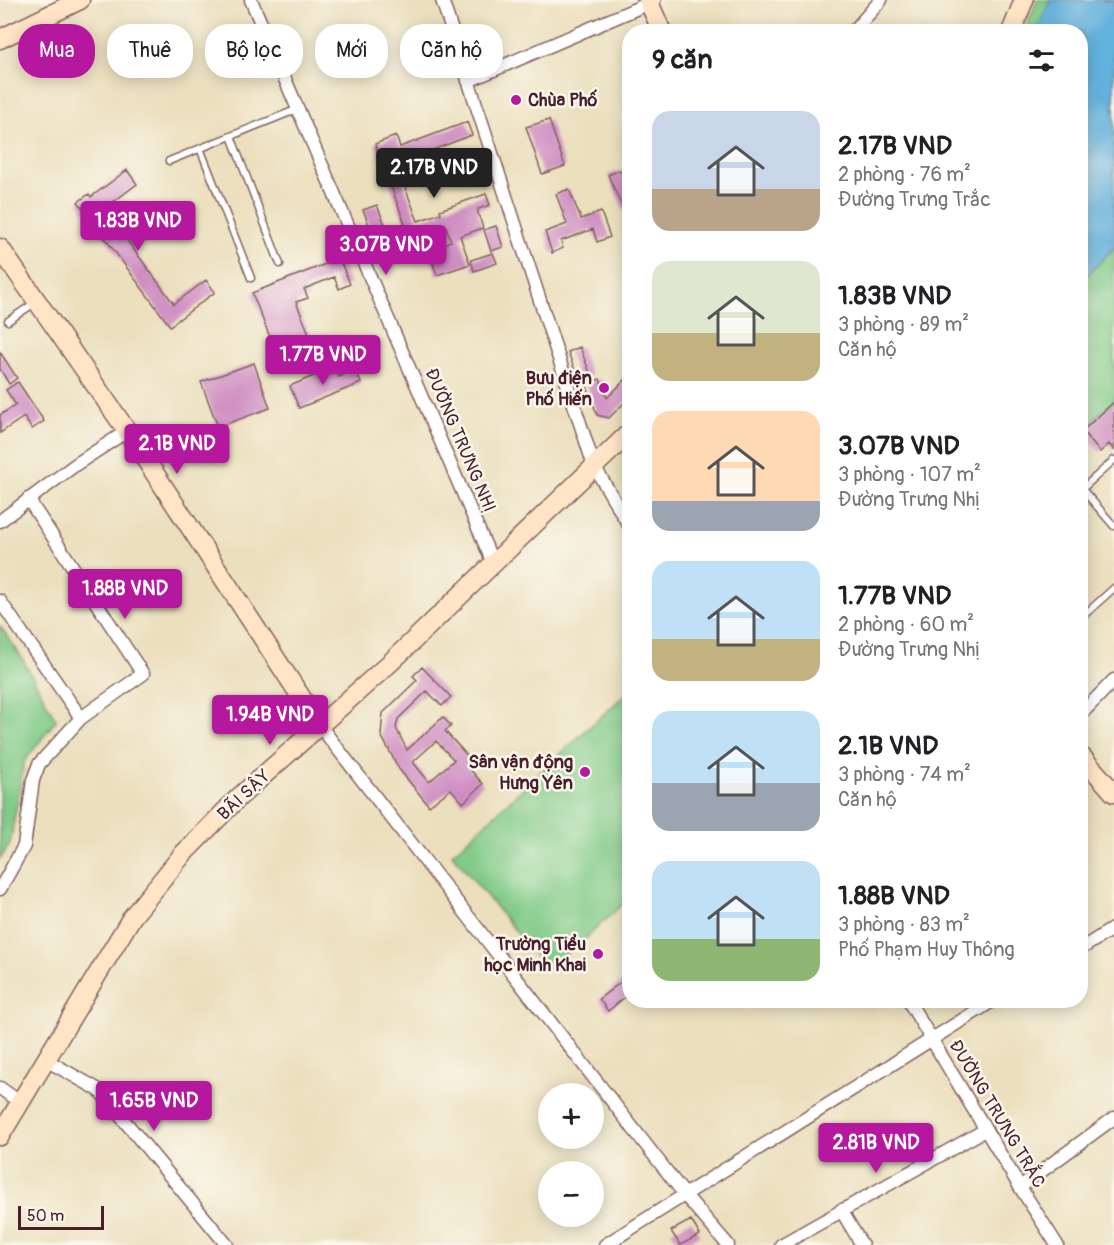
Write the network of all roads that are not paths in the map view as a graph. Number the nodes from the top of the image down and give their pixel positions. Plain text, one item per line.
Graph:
1 (80, 0) edge
2 (251, 0) edge
3 (442, 0) edge
4 (881, 0) edge
5 (651, 1) edge
6 (1020, 3) edge
7 (60, 4) edge
8 (659, 24) edge
9 (860, 24) edge
10 (1013, 24) edge
11 (0, 39) edge
12 (468, 81) junction
13 (298, 109) junction
14 (231, 136) junction
15 (200, 148) junction
16 (169, 161) dead end
17 (0, 248) edge
18 (280, 264) dead end
19 (251, 278) dead end
20 (37, 301) junction
21 (8, 321) dead end
22 (127, 431) junction
23 (622, 440) edge
24 (1114, 460) edge
25 (594, 466) junction
26 (1088, 484) edge
27 (1088, 496) edge
28 (27, 499) junction
29 (622, 513) edge
30 (0, 521) edge
31 (1114, 526) edge
32 (494, 563) junction
33 (1114, 588) edge
34 (0, 601) edge
35 (1088, 612) edge
36 (1114, 680) edge
37 (1088, 707) edge
38 (81, 718) junction
39 (320, 726) junction
40 (1088, 764) edge
41 (1114, 793) edge
42 (0, 889) edge
43 (1114, 928) edge
44 (1088, 944) edge
45 (913, 1008) edge
46 (981, 1008) edge
47 (930, 1039) junction
48 (46, 1060) junction
49 (0, 1088) edge
50 (21, 1103) junction
51 (1114, 1118) edge
52 (986, 1130) junction
53 (0, 1136) edge
54 (1020, 1187) junction
55 (685, 1195) junction
56 (841, 1210) junction
57 (227, 1245) edge
58 (605, 1245) edge
59 (728, 1245) edge
60 (781, 1245) edge
61 (862, 1245) edge
62 (1058, 1245) edge

1 - 7 street
2 - 13 street, ĐƯỜNG TRƯNG NHỊ
3 - 12 street
4 - 9 street
5 - 8 street
5 - 12 street
6 - 10 street
7 - 11 street
12 - 25 street
13 - 14 lane
13 - 32 street, ĐƯỜNG TRƯNG NHỊ
14 - 15 lane
14 - 18 lane
15 - 16 lane
15 - 19 lane
17 - 20 street
20 - 21 lane
20 - 22 street
22 - 28 street
22 - 39 street
23 - 25 street, BÃI SẬY
24 - 26 lane
25 - 29 street
25 - 32 street, BÃI SẬY
27 - 31 lane
28 - 30 street
28 - 38 street
32 - 39 street, BÃI SẬY
33 - 35 lane
34 - 38 street
36 - 37 street
38 - 42 street
39 - 48 street, BÃI SẬY
39 - 55 street
40 - 41 street
43 - 44 street
45 - 47 street, ĐƯỜNG TRƯNG TRẮC
46 - 47 street
47 - 52 street, ĐƯỜNG TRƯNG TRẮC
47 - 55 street
48 - 50 street, BÃI SẬY
48 - 57 street
49 - 50 street
50 - 53 street, BÃI SẬY
51 - 54 street
52 - 54 street, ĐƯỜNG TRƯNG TRẮC
52 - 56 street
54 - 62 street, ĐƯỜNG TRƯNG TRẮC
55 - 58 street
55 - 59 street
56 - 60 street
56 - 61 street

